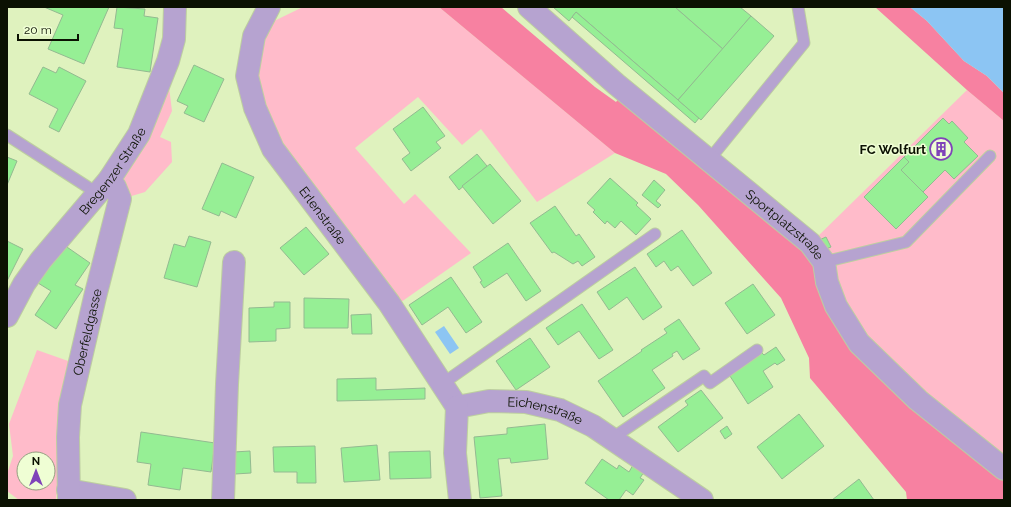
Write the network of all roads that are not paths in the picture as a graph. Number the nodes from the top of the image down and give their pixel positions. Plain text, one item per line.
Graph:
1 (175, 7) edge
2 (269, 7) edge
3 (529, 7) edge
4 (798, 7) edge
5 (7, 135) edge
6 (990, 156) dead end
7 (710, 160) junction
8 (103, 186) junction
9 (655, 234) dead end
10 (234, 262) dead end
11 (824, 262) junction
12 (7, 316) edge
13 (756, 350) dead end
14 (442, 384) junction
15 (457, 407) junction
16 (611, 439) junction
17 (1004, 469) edge
18 (69, 495) edge
19 (125, 500) edge
20 (223, 500) edge
21 (460, 500) edge
22 (702, 500) edge

1 - 8 street, Bregenzer Straße
2 - 14 street, Erlenstraße
3 - 7 street, Sportplatzstraße
4 - 7 lane
5 - 8 lane
6 - 11 lane
7 - 11 street, Sportplatzstraße
8 - 12 street, Bregenzer Straße
8 - 18 street, Oberfeldgasse
9 - 14 lane
10 - 20 street
11 - 17 street, Sportplatzstraße
13 - 16 lane
14 - 15 street, Erlenstraße
15 - 16 street, Eichenstraße
15 - 21 street
16 - 22 street, Eichenstraße
18 - 19 street, Oberfeldgasse

